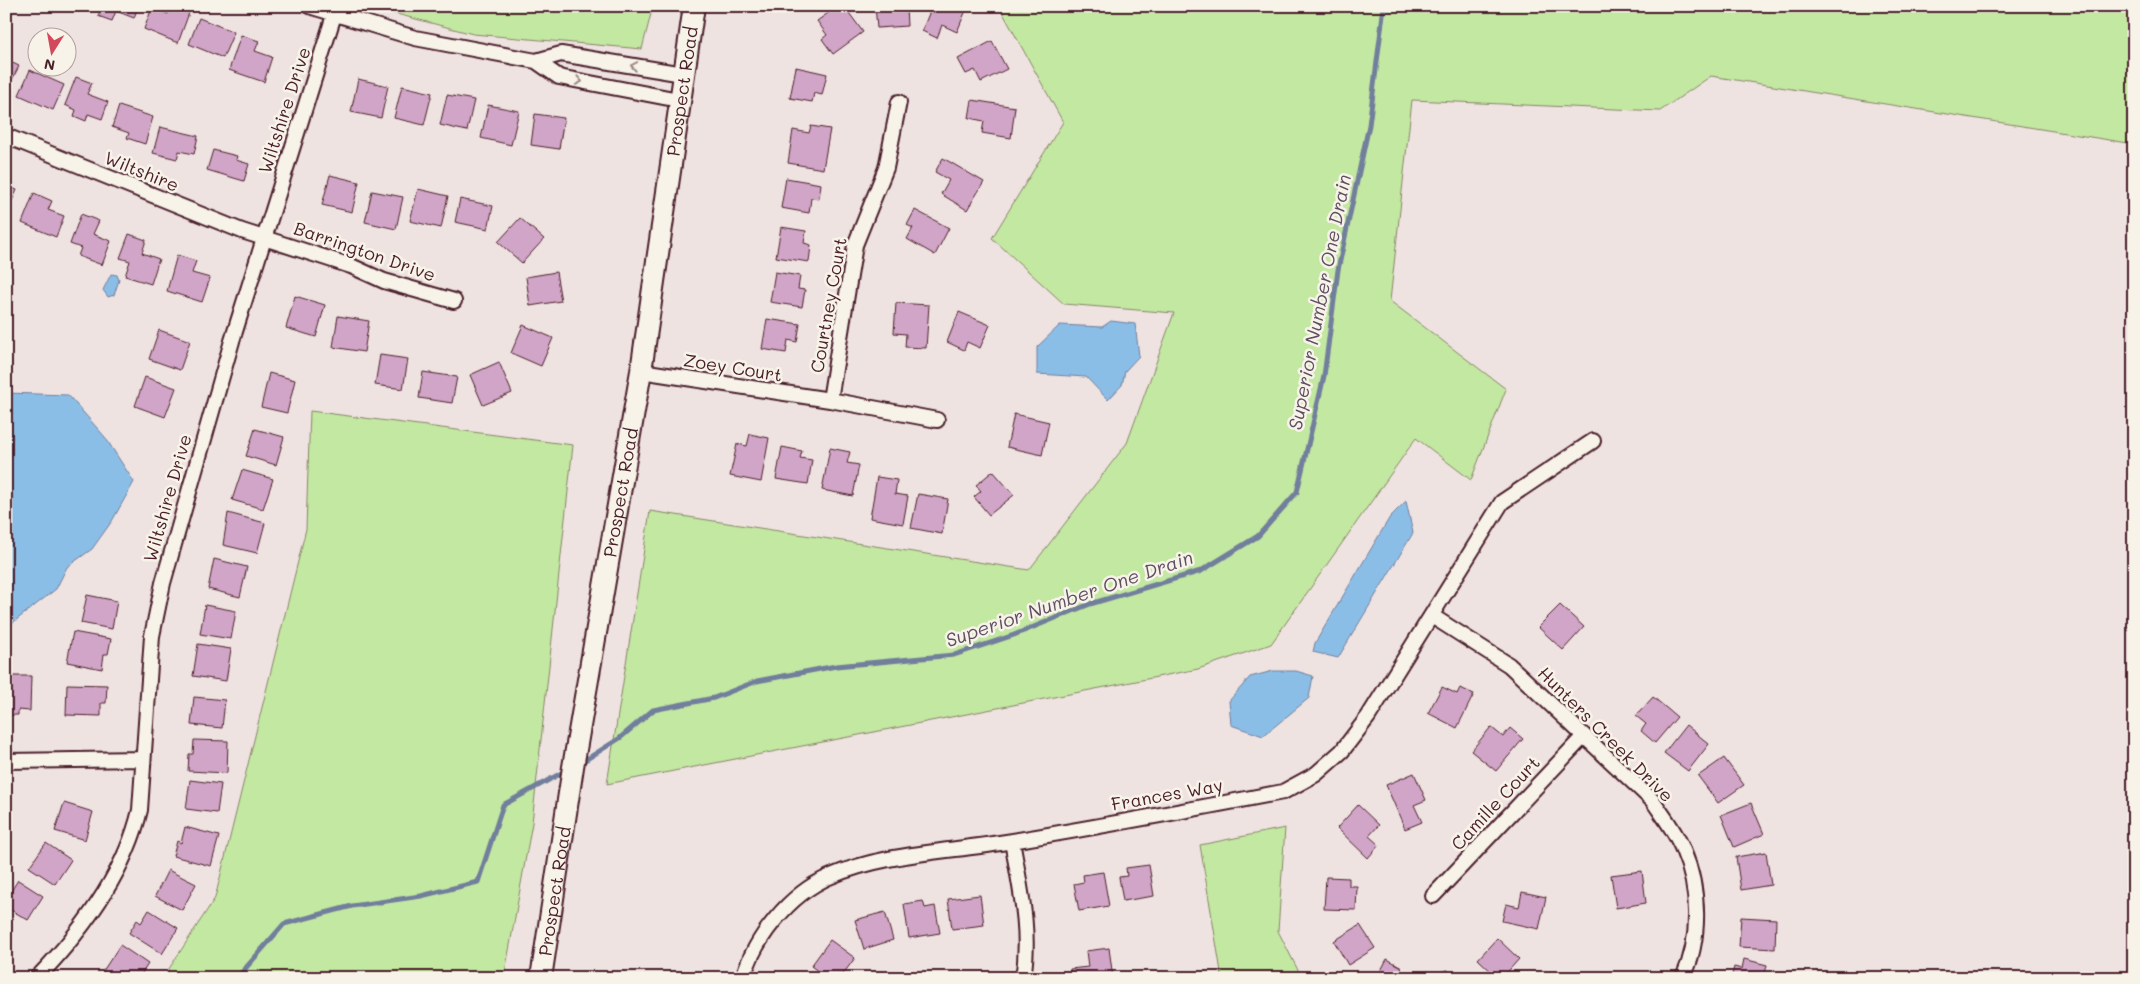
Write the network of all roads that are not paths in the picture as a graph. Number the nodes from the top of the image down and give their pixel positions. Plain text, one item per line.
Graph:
1 (309, 6) edge
2 (694, 6) edge
3 (334, 15) junction
4 (536, 61) junction
5 (682, 74) junction
6 (679, 100) junction
7 (898, 102) dead end
8 (6, 136) edge
9 (264, 236) junction
10 (454, 301) dead end
11 (641, 371) junction
12 (830, 400) junction
13 (937, 420) dead end
14 (1593, 441) dead end
15 (1432, 616) junction
16 (1584, 736) junction
17 (143, 759) junction
18 (6, 761) edge
19 (1012, 841) junction
20 (1433, 896) dead end
21 (37, 978) edge
22 (541, 978) edge
23 (743, 978) edge
24 (1023, 978) edge
25 (1684, 978) edge

1 - 3 street
2 - 5 main road, Prospect Road
3 - 4 street
3 - 9 street, Wiltshire Drive
5 -> 4 street
4 -> 6 street
5 - 6 main road, Prospect Road
6 - 11 main road, Prospect Road
7 - 12 street, Courtney Court
8 - 9 street, Wiltshire
9 - 10 street, Barrington Drive
9 - 17 street, Wiltshire Drive
11 - 12 street, Zoey Court
11 - 22 main road, Prospect Road
12 - 13 street, Zoey Court
14 - 15 street, Frances Way
15 - 16 street, Hunters Creek Drive
15 - 19 street, Frances Way
16 - 20 street, Camille Court
16 - 25 street, Hunters Creek Drive
17 - 18 street
17 - 21 street, Wiltshire Drive
19 - 23 street, Frances Way
19 - 24 street

